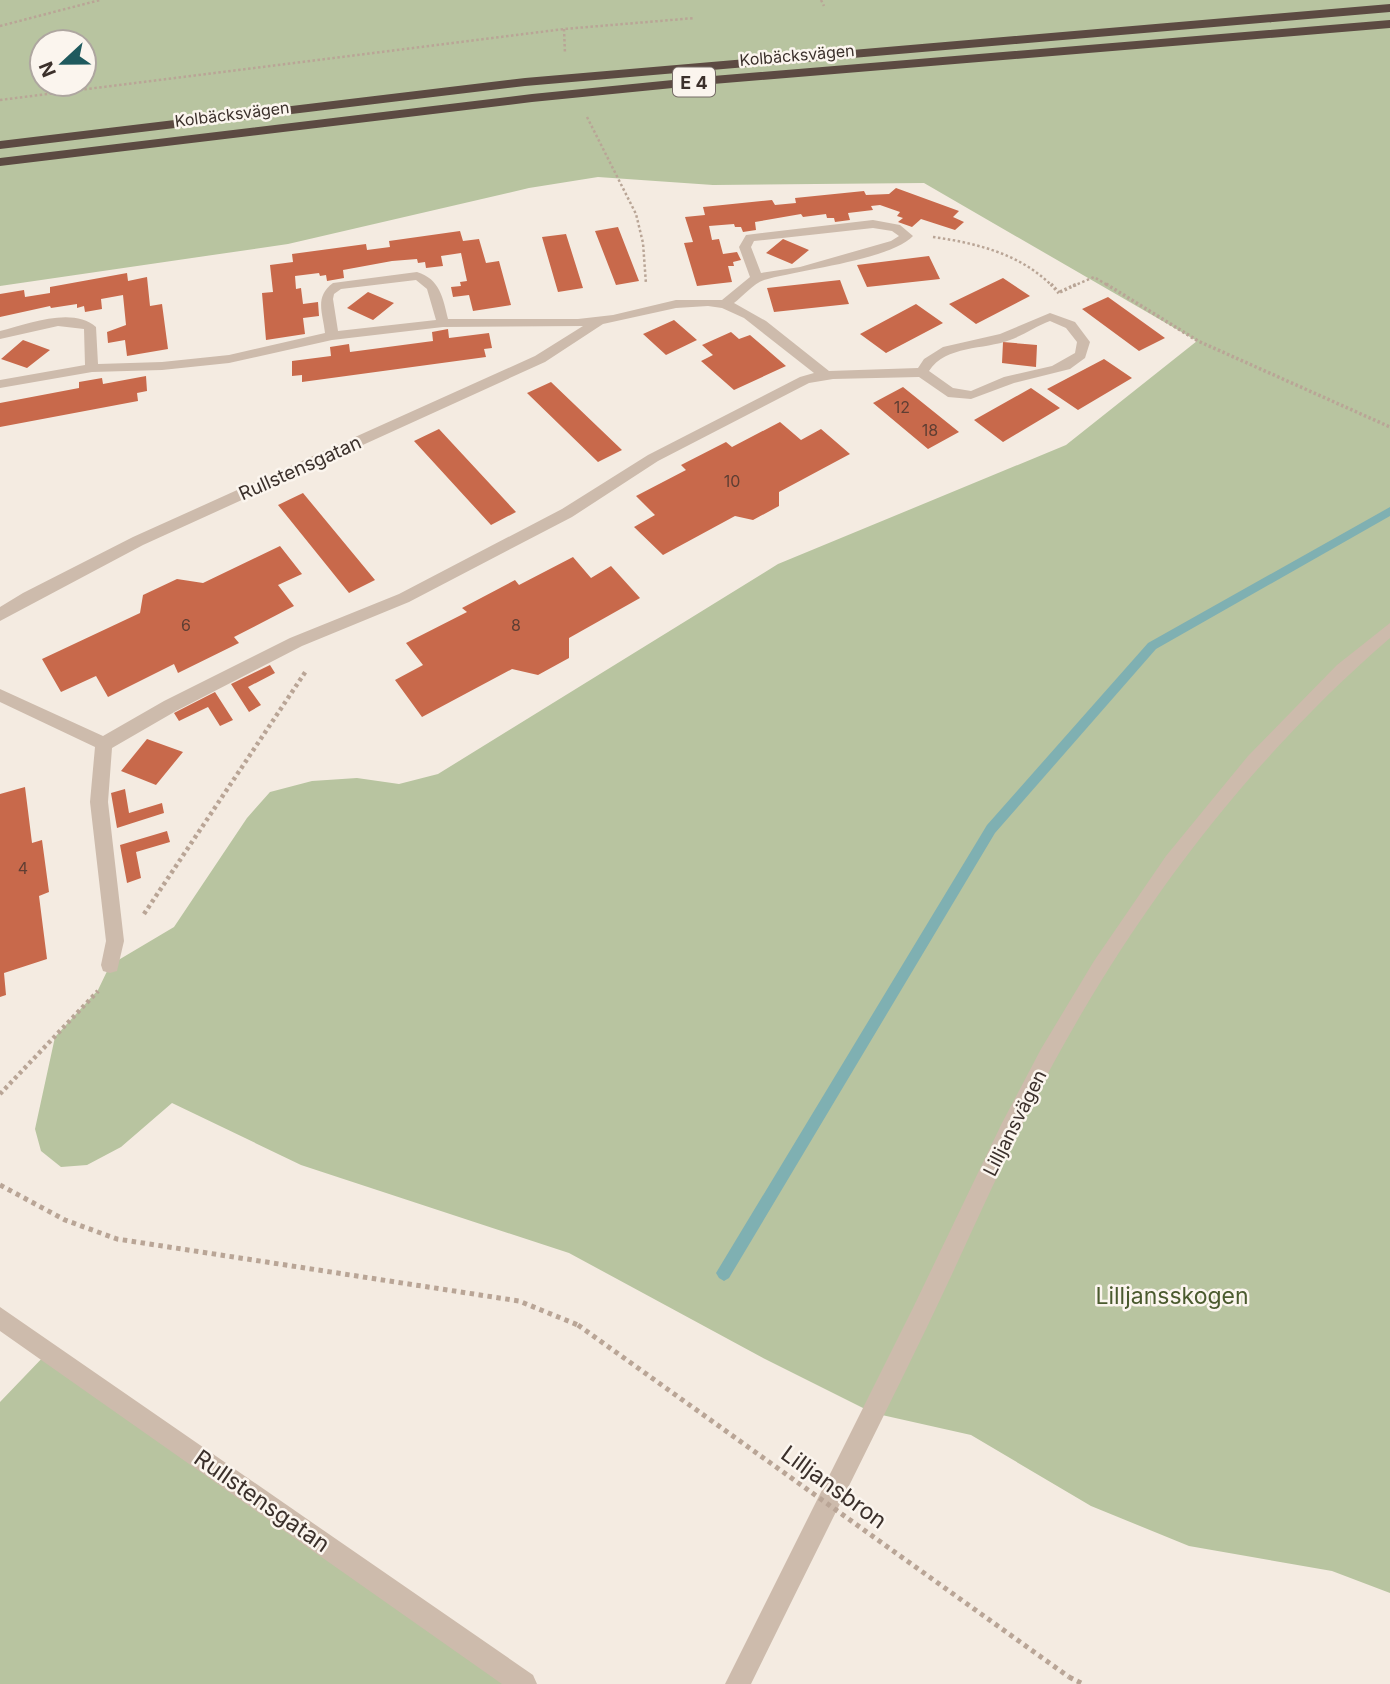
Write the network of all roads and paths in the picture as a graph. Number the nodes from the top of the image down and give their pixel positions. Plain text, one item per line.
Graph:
1 (100, 0) edge
2 (821, 0) edge
3 (824, 6) dead end
4 (1390, 8) edge
5 (695, 18) dead end
6 (1390, 24) edge
7 (0, 26) edge
8 (0, 100) edge
9 (584, 106) dead end
10 (0, 145) edge
11 (0, 162) edge
12 (908, 236) junction
13 (757, 278) junction
14 (1059, 292) junction
15 (725, 304) junction
16 (630, 314) junction
17 (1058, 317) junction
18 (600, 321) junction
19 (443, 323) junction
20 (0, 335) edge
21 (332, 336) junction
22 (92, 368) junction
23 (922, 372) junction
24 (824, 374) junction
25 (0, 384) edge
26 (1390, 427) edge
27 (0, 615) edge
28 (335, 626) junction
29 (1390, 629) edge
30 (0, 695) edge
31 (104, 744) junction
32 (140, 920) dead end
33 (110, 965) joint
34 (0, 1094) edge
35 (0, 1185) edge
36 (0, 1318) edge
37 (524, 1684) edge
38 (738, 1684) edge
39 (1083, 1684) edge

1 - 7 path
2 - 3 path
4 - 10 highway, Kolbäcksvägen / E 4
5 - 8 path
6 - 11 highway, Kolbäcksvägen / E 4
9 - 16 path
12 - 13 street
12 - 13 street
12 - 14 path
13 - 15 street
14 - 17 path
14 - 26 path
15 - 16 street
15 - 24 street
16 - 18 street
17 - 23 street
17 - 23 street
18 - 19 street
18 - 27 street, Rullstensgatan
19 - 21 street
19 - 21 street
20 - 22 street
21 - 22 street
22 - 25 street
23 - 24 street
24 - 28 street
28 - 31 street
28 - 32 path
29 - 38 street, Lilljansvägen
30 - 31 street
31 - 33 street
33 - 34 path
35 - 39 path, Lilljansbron, bridge
36 - 37 street, Rullstensgatan

